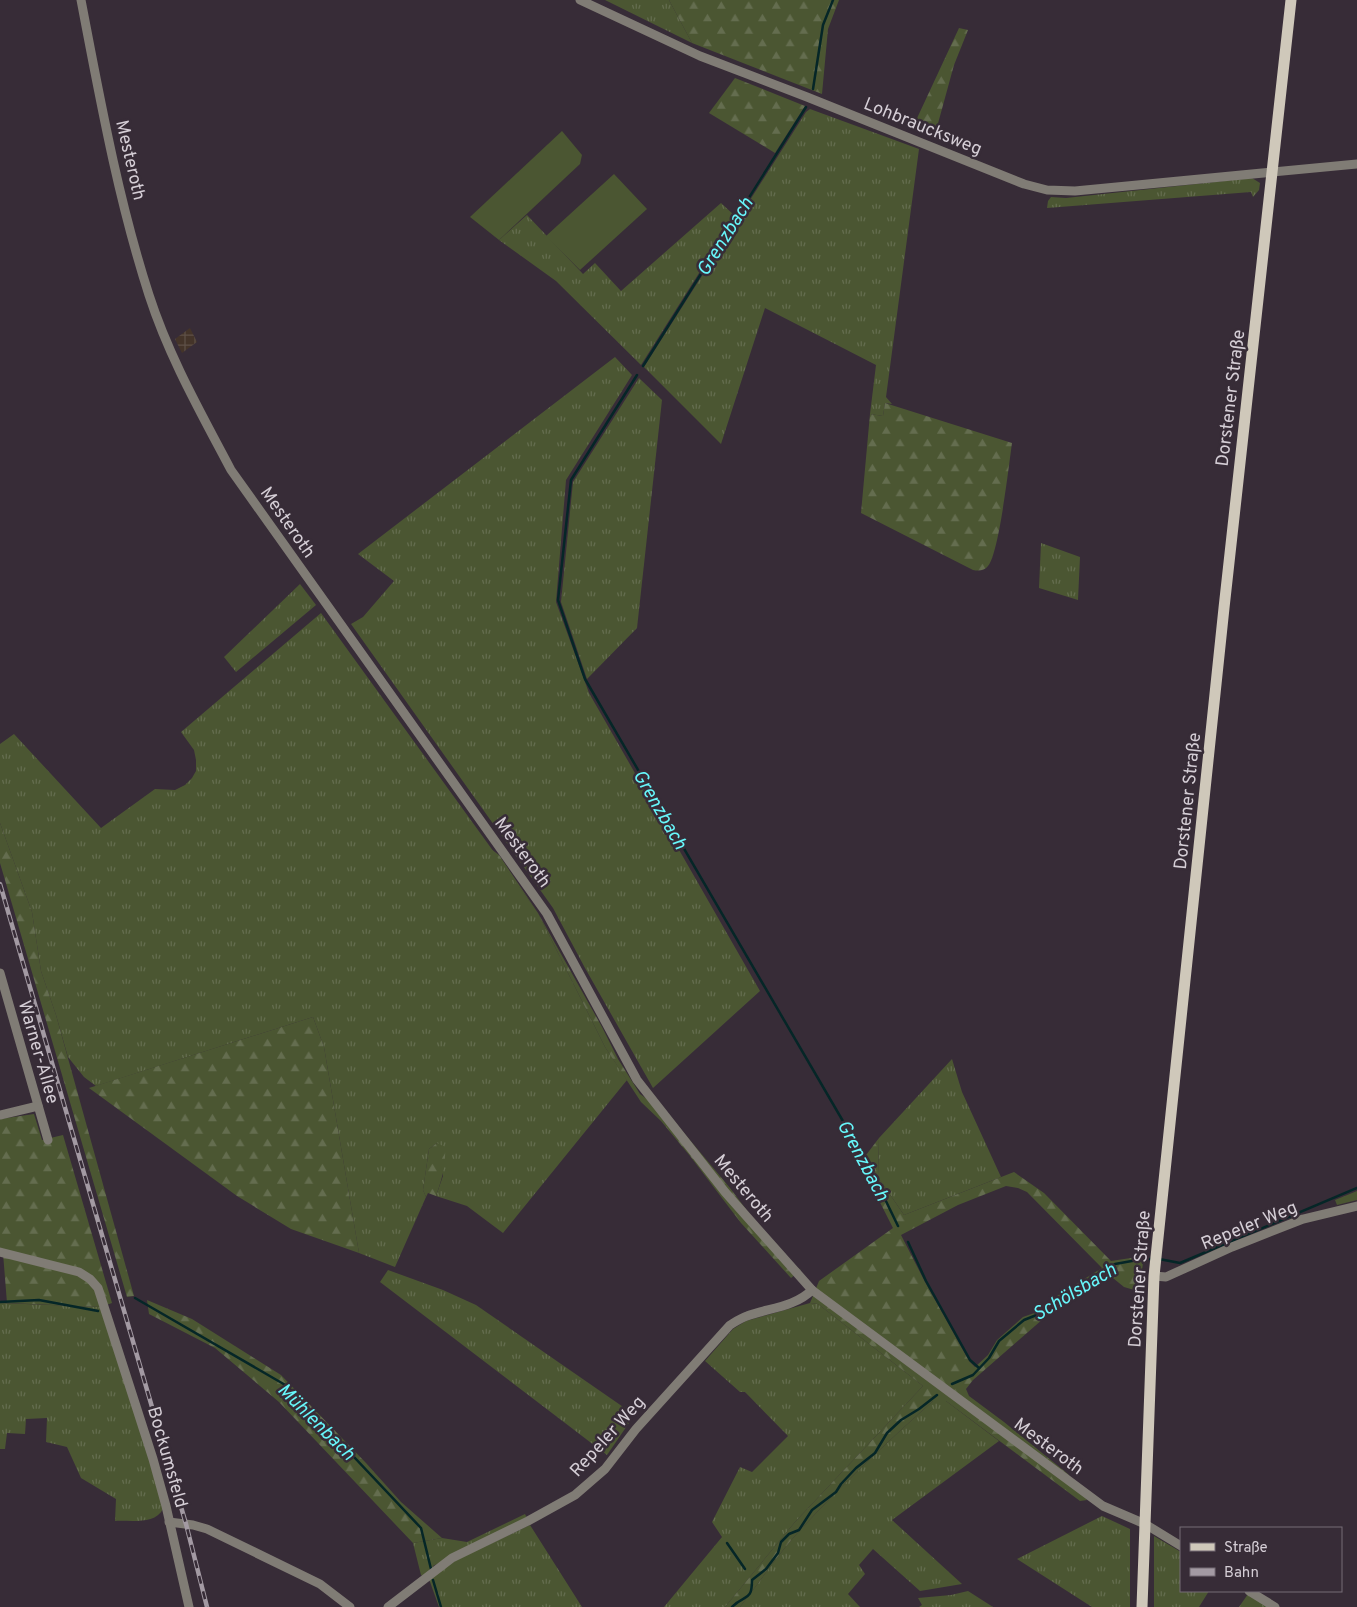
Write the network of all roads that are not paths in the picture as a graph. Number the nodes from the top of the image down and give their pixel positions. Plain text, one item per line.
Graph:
1 (80, 0) edge
2 (580, 0) edge
3 (1291, 0) edge
4 (1357, 164) edge
5 (1273, 171) junction
6 (0, 973) edge
7 (38, 1106) junction
8 (0, 1115) edge
9 (48, 1140) dead end
10 (1357, 1206) edge
11 (0, 1252) edge
12 (1155, 1271) junction
13 (812, 1290) junction
14 (169, 1522) junction
15 (1145, 1524) junction
16 (1180, 1545) edge
17 (1251, 1592) edge
18 (189, 1607) edge
19 (350, 1607) edge
20 (388, 1607) edge
21 (1142, 1607) edge
22 (1275, 1607) edge

1 - 13 street, Mesteroth
2 - 5 street, Lohbraucksweg
3 - 5 main road, Dorstener Straße
4 - 5 street, Lohbraucksweg
5 - 12 main road, Dorstener Straße
6 - 7 street, Warner-Allee
7 - 8 street
7 - 9 street, Warner-Allee
10 - 12 street, Repeler Weg
11 - 14 street, Bockumsfeld
12 - 15 main road, Dorstener Straße
13 - 15 street, Mesteroth
13 - 20 street, Repeler Weg
14 - 18 street, Bockumsfeld
14 - 19 street
15 - 16 street, Mesteroth
15 - 21 main road, Dorstener Straße
17 - 22 street

